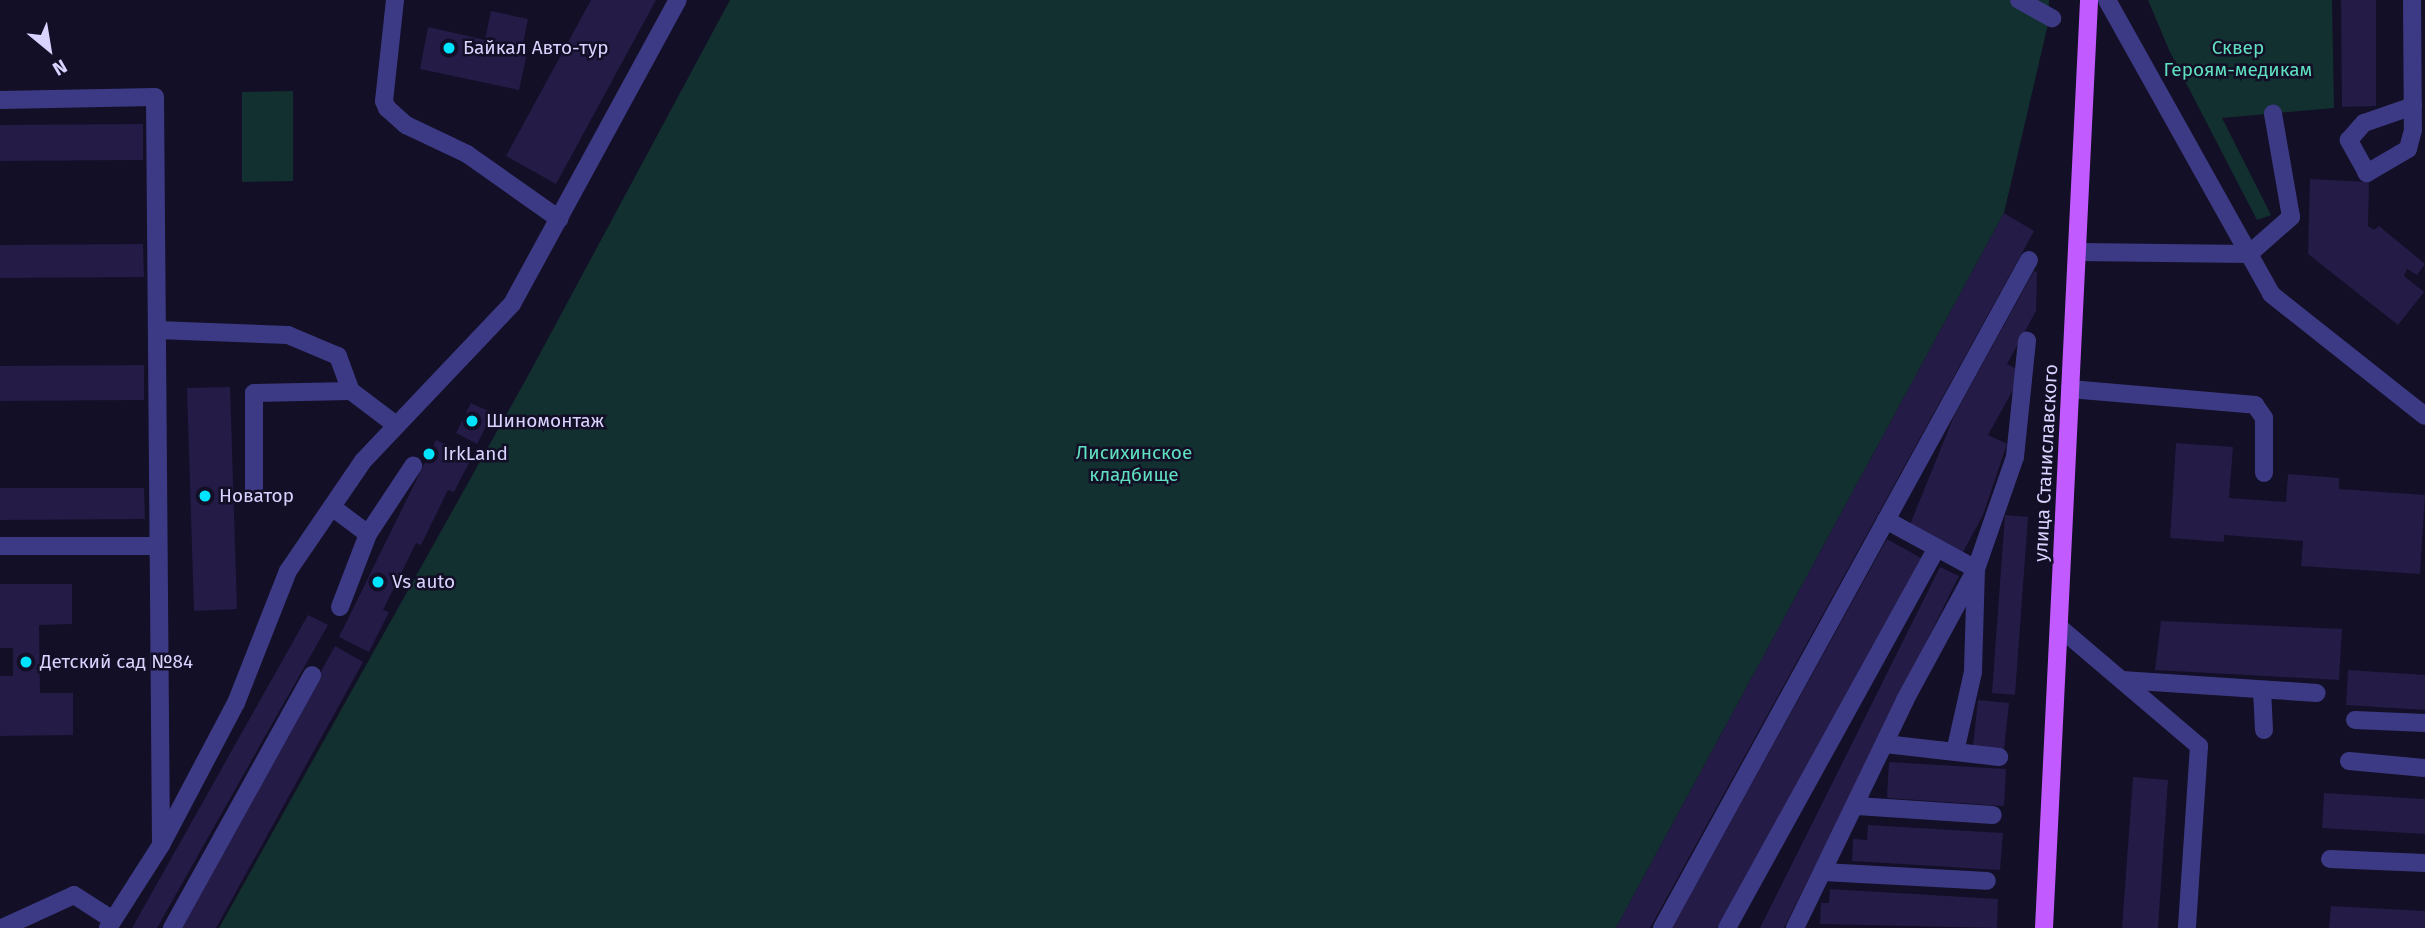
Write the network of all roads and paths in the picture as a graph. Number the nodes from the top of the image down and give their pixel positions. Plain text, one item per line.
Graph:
1 (395, 0) edge
2 (678, 0) edge
3 (2019, 0) edge
4 (2089, 0) edge
5 (2107, 0) edge
6 (2412, 0) edge
7 (2052, 18) dead end
8 (0, 100) edge
9 (2413, 106) dead end
10 (2273, 114) dead end
11 (559, 219) junction
12 (2077, 252) junction
13 (2249, 254) junction
14 (2029, 260) dead end
15 (157, 330) junction
16 (2027, 341) dead end
17 (2070, 389) junction
18 (351, 391) junction
19 (2425, 416) edge
20 (396, 425) junction
21 (413, 466) dead end
22 (2264, 473) dead end
23 (254, 494) dead end
24 (332, 507) junction
25 (1886, 520) junction
26 (368, 534) junction
27 (0, 546) edge
28 (158, 546) junction
29 (1936, 549) junction
30 (1976, 569) junction
31 (340, 607) dead end
32 (2059, 627) junction
33 (312, 675) dead end
34 (2122, 680) junction
35 (2262, 690) junction
36 (2317, 693) dead end
37 (2355, 720) dead end
38 (2425, 723) edge
39 (2264, 730) dead end
40 (1885, 744) junction
41 (1955, 752) junction
42 (1999, 757) dead end
43 (2349, 761) dead end
44 (2425, 768) edge
45 (1857, 806) junction
46 (1993, 815) dead end
47 (161, 845) junction
48 (2330, 859) dead end
49 (2425, 863) edge
50 (1823, 872) junction
51 (1987, 881) dead end
52 (110, 924) edge
53 (2, 928) edge
54 (172, 928) edge
55 (1662, 928) edge
56 (1727, 928) edge
57 (1795, 928) edge
58 (2044, 928) edge
59 (2188, 928) edge

1 - 11 street
2 - 11 street
3 - 7 street
4 - 12 main road, улица Станиславского
5 - 13 street
6 - 9 street
8 - 15 street
10 - 13 street
11 - 20 street
12 - 13 street
12 - 17 main road, улица Станиславского
13 - 19 street
14 - 25 street
15 - 18 street
15 - 28 street
16 - 30 street
17 - 22 street
17 - 32 main road, улица Станиславского
18 - 20 street
18 - 23 street
20 - 24 street
21 - 26 street
24 - 26 street
24 - 47 street
25 - 29 street
25 - 55 street
26 - 31 street
27 - 28 street
28 - 47 street
29 - 30 street
29 - 56 street
30 - 40 street
30 - 41 street
32 - 34 street
32 - 58 main road, улица Станиславского
33 - 54 street
34 - 35 street
34 - 59 street
35 - 36 street
35 - 39 street
37 - 38 street
40 - 41 street
40 - 45 street
41 - 42 street
43 - 44 street
45 - 46 street
45 - 50 street
47 - 52 street
48 - 49 street
50 - 51 street
50 - 57 street
52 - 53 street

